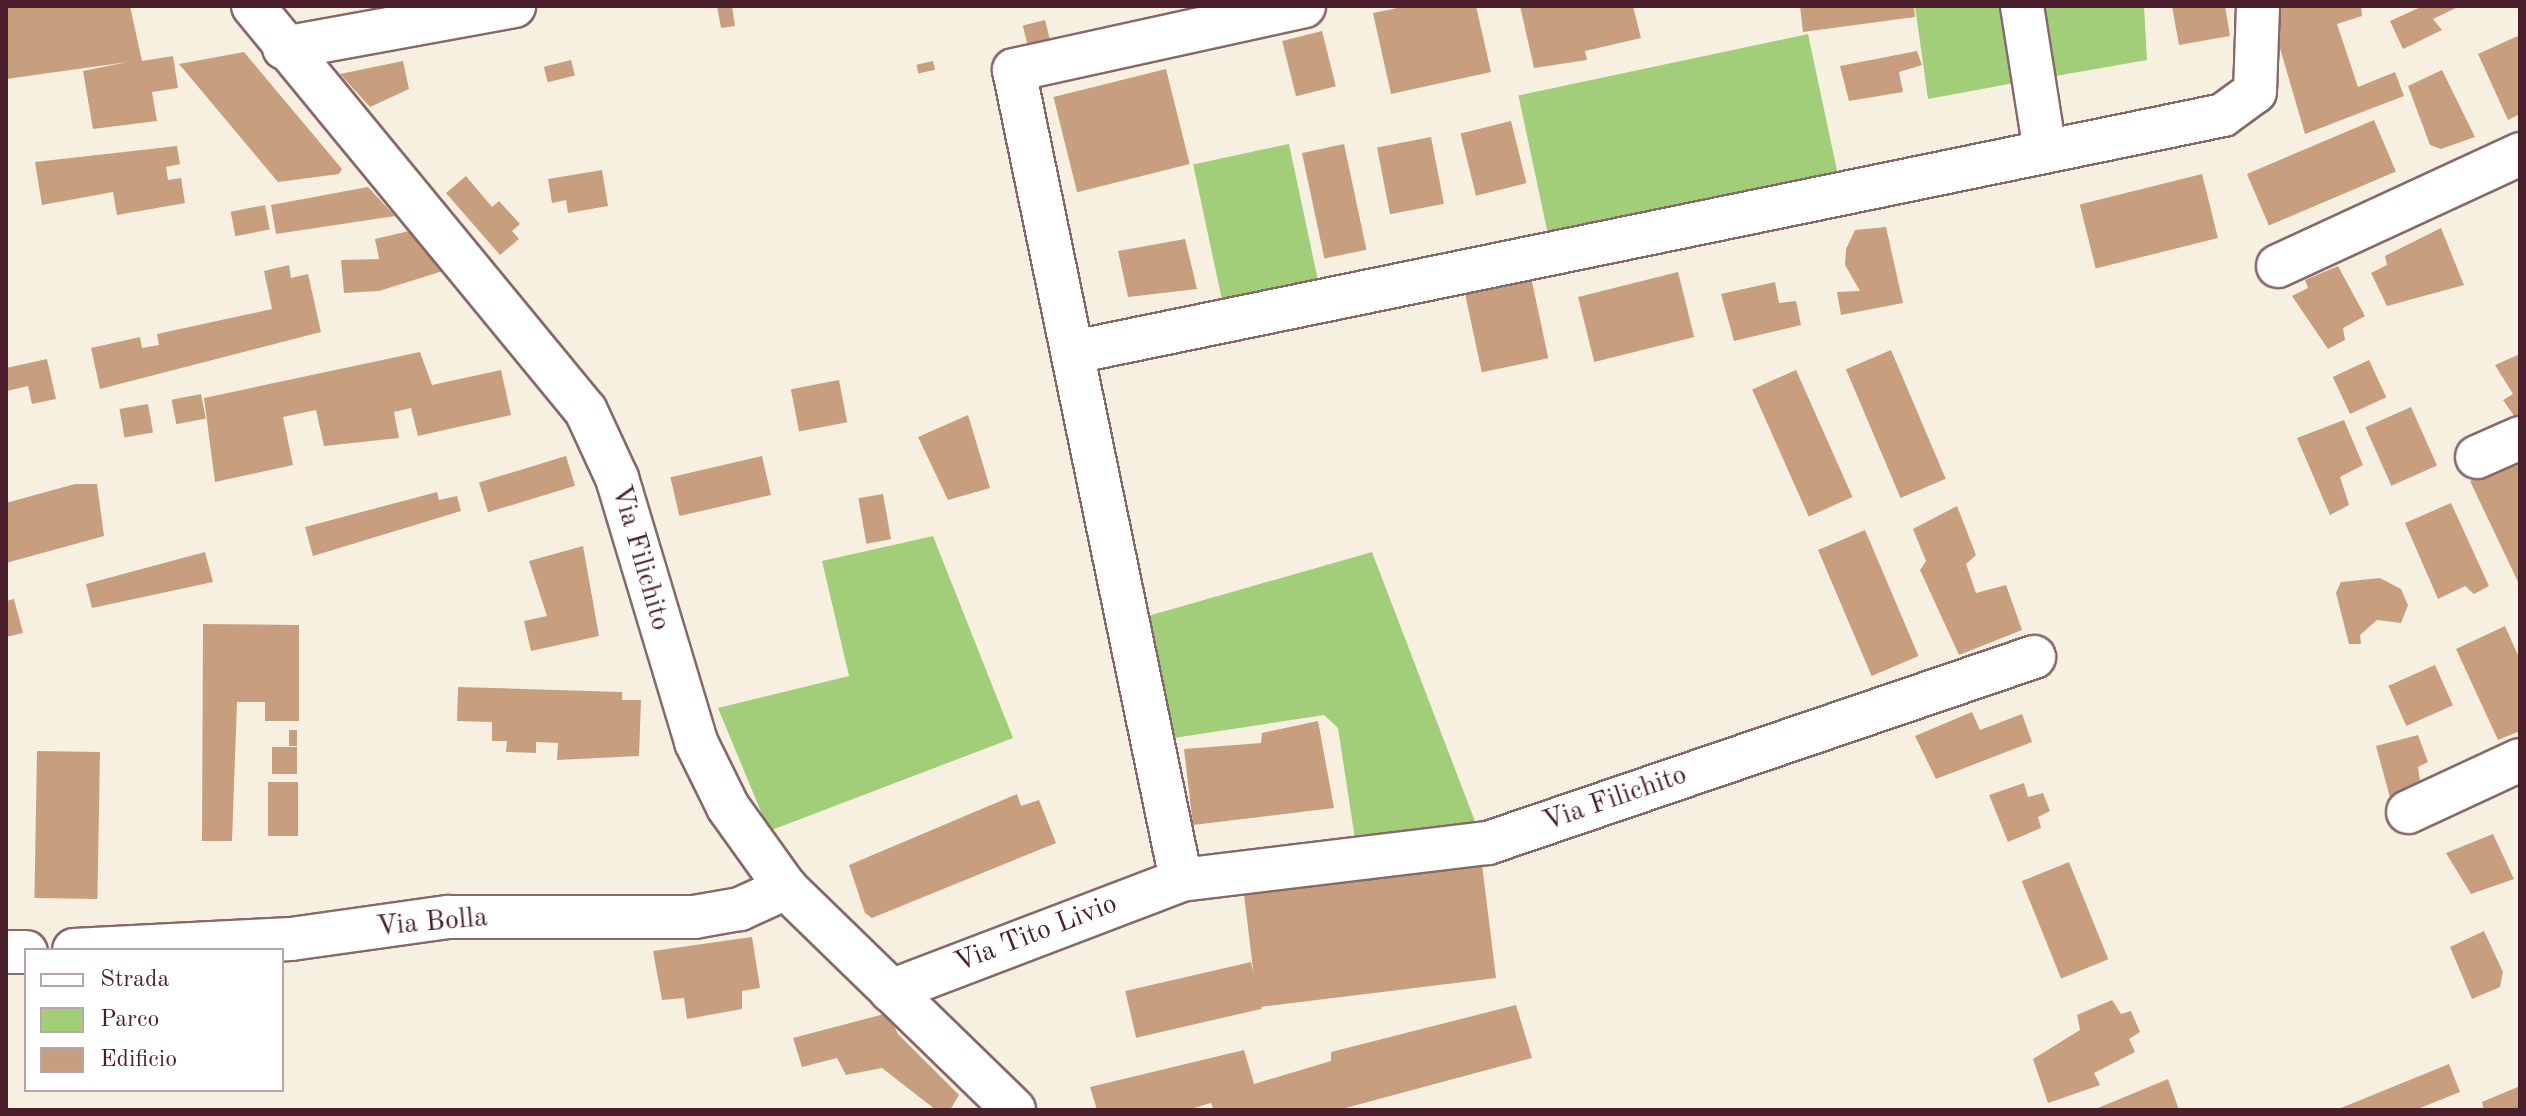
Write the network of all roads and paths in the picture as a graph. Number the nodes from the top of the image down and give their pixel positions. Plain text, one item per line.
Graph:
1 (253, 6) edge
2 (514, 6) edge
3 (1304, 6) edge
4 (2022, 6) edge
5 (2258, 6) edge
6 (284, 48) junction
7 (2045, 151) junction
8 (2520, 154) edge
9 (2278, 266) dead end
10 (1074, 352) junction
11 (2520, 438) edge
12 (2477, 457) dead end
13 (2034, 657) dead end
14 (2520, 760) edge
15 (2408, 812) dead end
16 (1181, 880) junction
17 (786, 888) junction
18 (113, 948) edge
19 (891, 991) junction
20 (1014, 1110) edge

1 - 6 street, Via Filichito
2 - 6 street
3 - 10 street
4 - 7 street
5 - 7 street
6 - 17 street, Via Filichito
7 - 10 street
8 - 9 street
10 - 16 street
11 - 12 street
13 - 16 street, Via Filichito
14 - 15 street
16 - 19 street, Via Tito Livio
17 - 18 street, Via Bolla
17 - 19 street, Via Filichito
19 - 20 street, Via Filichito

